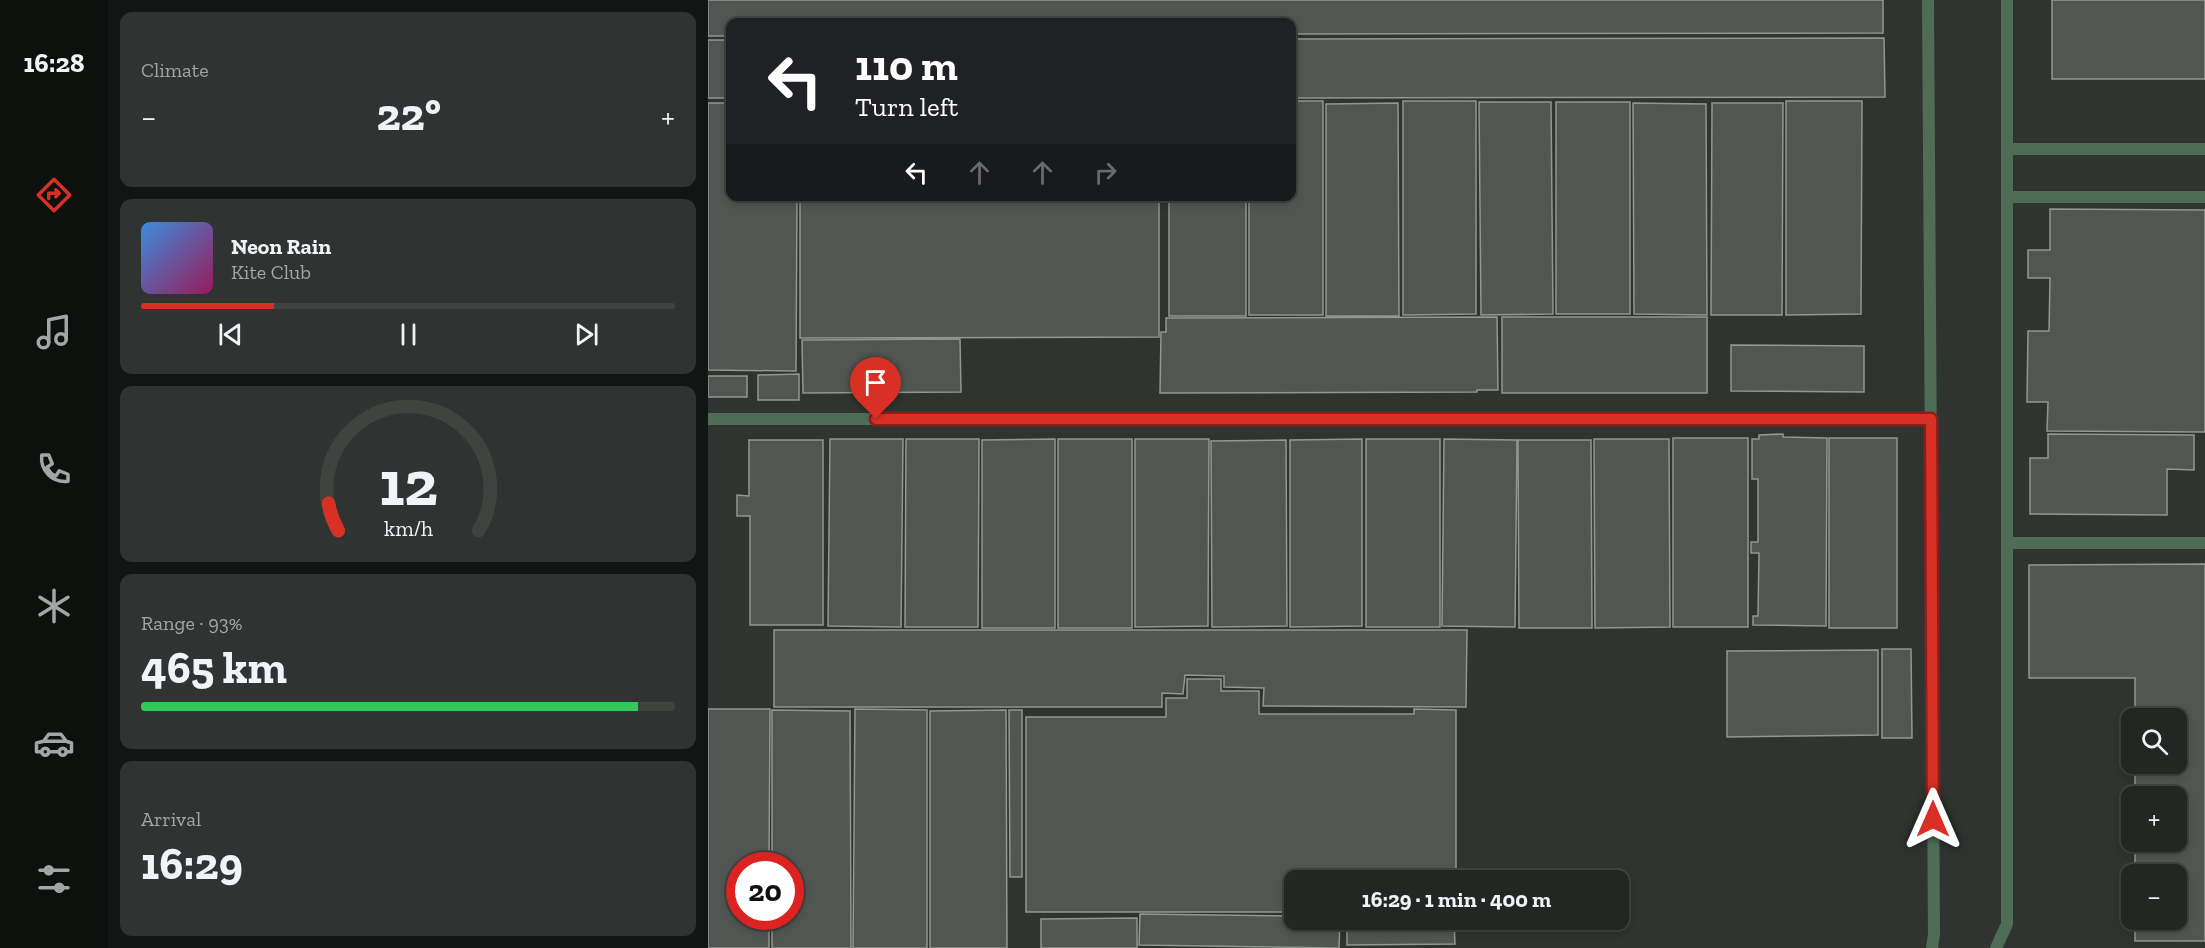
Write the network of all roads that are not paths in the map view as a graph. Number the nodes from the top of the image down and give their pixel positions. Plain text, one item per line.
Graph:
1 (1928, 0) edge
2 (2007, 0) edge
3 (2007, 149) junction
4 (2205, 149) edge
5 (2007, 197) junction
6 (2205, 197) edge
7 (708, 419) edge
8 (1931, 419) junction
9 (2007, 543) junction
10 (2205, 543) edge
11 (1932, 948) edge
12 (1996, 948) edge

1 - 8 lane
2 - 3 lane
3 - 4 lane
3 - 5 lane
5 - 6 lane
5 - 9 lane
7 - 8 lane
8 - 11 lane
9 - 10 lane
9 - 12 lane

